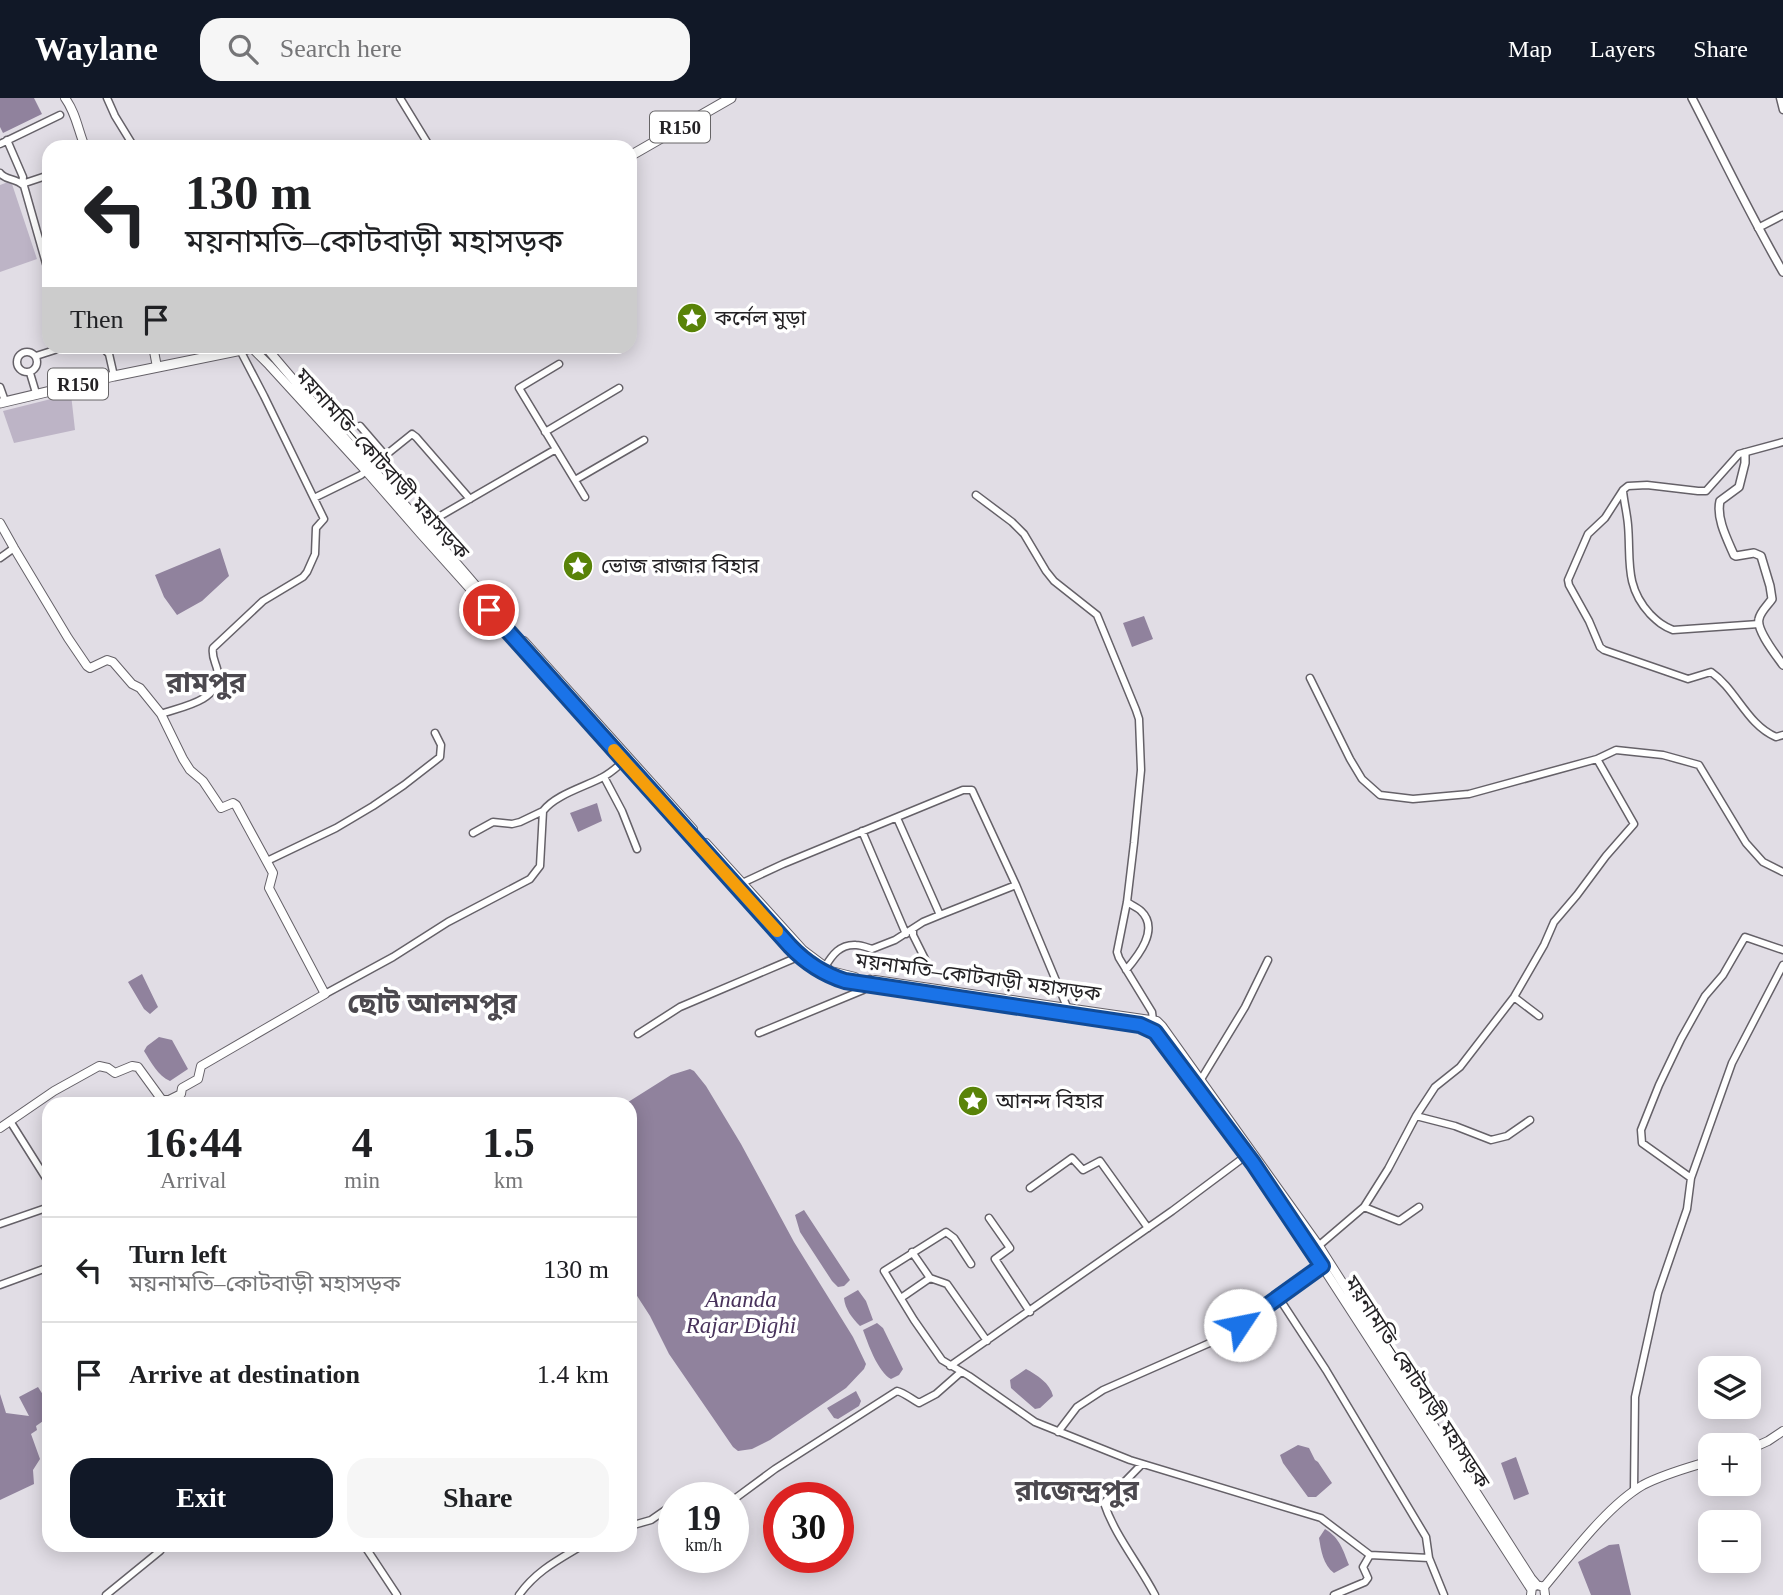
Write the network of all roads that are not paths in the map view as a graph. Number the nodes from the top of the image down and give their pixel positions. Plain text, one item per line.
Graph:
1 (65, 98) edge
2 (107, 98) edge
3 (400, 98) edge
4 (731, 98) edge
5 (1692, 98) edge
6 (1780, 98) edge
7 (1783, 110) edge
8 (60, 115) dead end
9 (83, 140) edge
10 (130, 140) edge
11 (426, 140) edge
12 (4, 142) edge
13 (637, 152) edge
14 (0, 173) edge
15 (42, 177) edge
16 (22, 184) junction
17 (1783, 215) edge
18 (1758, 228) junction
19 (42, 240) edge
20 (1783, 272) edge
21 (43, 354) edge
22 (111, 354) edge
23 (155, 354) edge
24 (220, 354) edge
25 (242, 354) edge
26 (264, 354) edge
27 (266, 354) edge
28 (36, 356) junction
29 (559, 364) dead end
30 (157, 367) junction
31 (30, 373) junction
32 (114, 376) junction
33 (0, 387) edge
34 (619, 388) dead end
35 (36, 394) junction
36 (3, 402) edge
37 (360, 426) dead end
38 (545, 432) junction
39 (644, 440) dead end
40 (1783, 442) edge
41 (556, 449) junction
42 (1745, 453) junction
43 (386, 455) junction
44 (369, 469) junction
45 (575, 480) junction
46 (1623, 490) junction
47 (976, 495) dead end
48 (585, 497) dead end
49 (314, 498) junction
50 (470, 499) junction
51 (0, 523) edge
52 (423, 526) junction
53 (14, 548) junction
54 (0, 558) edge
55 (1759, 624) junction
56 (1783, 665) edge
57 (1310, 678) dead end
58 (161, 714) junction
59 (435, 733) dead end
60 (1783, 735) edge
61 (1597, 759) junction
62 (624, 761) junction
63 (604, 777) junction
64 (543, 811) junction
65 (897, 818) junction
66 (862, 831) junction
67 (473, 833) dead end
68 (637, 849) dead end
69 (267, 861) junction
70 (1783, 872) edge
71 (739, 884) junction
72 (1016, 885) junction
73 (1126, 902) junction
74 (940, 915) junction
75 (914, 929) junction
76 (906, 934) junction
77 (1783, 950) edge
78 (800, 956) junction
79 (1268, 960) dead end
80 (1783, 965) edge
81 (825, 967) junction
82 (930, 970) dead end
83 (1126, 970) junction
84 (869, 982) junction
85 (325, 994) junction
86 (1514, 998) junction
87 (1066, 1010) junction
88 (1539, 1016) dead end
89 (1150, 1023) junction
90 (759, 1033) dead end
91 (638, 1034) dead end
92 (1200, 1082) junction
93 (45, 1097) edge
94 (160, 1097) edge
95 (175, 1097) edge
96 (42, 1099) edge
97 (1416, 1116) junction
98 (1530, 1120) dead end
99 (10, 1121) junction
100 (0, 1128) edge
101 (1247, 1155) junction
102 (42, 1172) edge
103 (1691, 1178) junction
104 (1030, 1188) dead end
105 (1419, 1207) dead end
106 (1364, 1208) junction
107 (42, 1209) edge
108 (989, 1218) dead end
109 (0, 1224) edge
110 (1148, 1228) junction
111 (1315, 1248) junction
112 (912, 1252) junction
113 (971, 1264) dead end
114 (1322, 1266) junction
115 (42, 1270) edge
116 (930, 1279) junction
117 (0, 1286) edge
118 (901, 1298) junction
119 (1279, 1298) junction
120 (1030, 1312) junction
121 (987, 1341) junction
122 (950, 1366) junction
123 (961, 1372) junction
124 (1399, 1379) junction
125 (1783, 1431) edge
126 (1058, 1432) junction
127 (1761, 1444) edge
128 (1142, 1464) junction
129 (1698, 1465) edge
130 (749, 1488) edge
131 (1634, 1491) junction
132 (658, 1515) edge
133 (637, 1524) edge
134 (159, 1552) edge
135 (369, 1552) edge
136 (571, 1552) edge
137 (1370, 1555) junction
138 (1429, 1558) junction
139 (1538, 1590) edge
140 (106, 1595) edge
141 (397, 1595) edge
142 (519, 1595) edge
143 (1155, 1595) edge
144 (1334, 1595) edge
145 (1444, 1595) edge

1 - 9 main road
2 - 10 street
3 - 11 street
4 - 13 main road, R150
5 - 18 street
6 - 7 street
8 - 12 street
12 - 16 street
14 - 16 street
15 - 16 street
16 - 19 street
17 - 18 street
18 - 20 street
21 - 28 street
22 - 32 street
23 - 30 main road
24 - 30 main road, R150
25 - 49 street
26 - 44 main road, ময়নামতি–কোটবাড়ী মহাসড়ক
27 - 44 main road, ময়নামতি–কোটবাড়ী মহাসড়ক
28 - 31 street
28 - 31 street
29 - 38 street
30 - 32 main road, R150
31 - 35 street
32 - 35 main road, R150
33 - 36 street
34 - 38 street
35 - 36 main road, R150
37 - 43 street
38 - 41 street
39 - 45 street
40 - 42 street
41 - 45 street
41 - 50 street
42 - 46 street
42 - 55 street
43 - 44 street
43 - 50 street
44 - 49 street
44 - 52 main road, ময়নামতি–কোটবাড়ী মহাসড়ক
44 - 62 main road, ময়নামতি–কোটবাড়ী মহাসড়ক
45 - 48 street
46 - 55 street
46 - 60 street
47 - 73 street
49 - 58 street
50 - 52 street
51 - 53 main road
52 - 71 main road, ময়নামতি–কোটবাড়ী মহাসড়ক
53 - 54 street
53 - 58 main road
55 - 56 street
57 - 61 street
58 - 69 main road
59 - 69 street
61 - 70 street
61 - 86 street
62 - 63 street
62 - 71 main road, ময়নামতি–কোটবাড়ী মহাসড়ক
63 - 64 street
63 - 68 street
64 - 67 street
64 - 85 street
65 - 66 street
65 - 72 street
65 - 74 street
66 - 71 street
66 - 76 street
69 - 85 main road
71 - 78 main road, ময়নামতি–কোটবাড়ী মহাসড়ক
71 - 81 main road, ময়নামতি–কোটবাড়ী মহাসড়ক
72 - 74 street
72 - 87 street
73 - 83 street
73 - 83 street
74 - 75 street
75 - 76 street
75 - 82 street
76 - 81 street
77 - 103 street
78 - 84 main road, ময়নামতি–কোটবাড়ী মহাসড়ক
78 - 91 street
79 - 92 street
80 - 103 street
81 - 84 main road, ময়নামতি–কোটবাড়ী মহাসড়ক
83 - 89 street
84 - 87 main road, ময়নামতি–কোটবাড়ী মহাসড়ক
84 - 90 street
85 - 95 main road
86 - 88 street
86 - 97 street
87 - 89 main road, ময়নামতি–কোটবাড়ী মহাসড়ক
89 - 92 main road, ময়নামতি–কোটবাড়ী মহাসড়ক
89 - 101 main road, ময়নামতি–কোটবাড়ী মহাসড়ক
92 - 111 main road, ময়নামতি–কোটবাড়ী মহাসড়ক
93 - 94 main road
96 - 99 main road
97 - 98 street
97 - 106 street
99 - 100 main road
99 - 102 street
101 - 110 street
101 - 111 main road, ময়নামতি–কোটবাড়ী মহাসড়ক
103 - 131 street
104 - 110 street
105 - 106 street
106 - 111 street
107 - 109 street
108 - 120 street
110 - 120 street
111 - 114 main road, ময়নামতি–কোটবাড়ী মহাসড়ক
111 - 124 main road, ময়নামতি–কোটবাড়ী মহাসড়ক
112 - 113 street
112 - 116 street
112 - 118 street
114 - 119 street
114 - 124 main road, ময়নামতি–কোটবাড়ী মহাসড়ক
115 - 117 street
116 - 118 street
116 - 121 street
118 - 122 street
119 - 126 street
119 - 138 street
120 - 121 street
121 - 122 street
122 - 123 street
123 - 126 street
123 - 130 street
124 - 139 main road, ময়নামতি–কোটবাড়ী মহাসড়ক
125 - 127 main road
126 - 128 street
128 - 137 street
128 - 143 street
129 - 131 main road
131 - 139 main road
132 - 133 street
134 - 140 street
135 - 141 street
136 - 142 street
137 - 138 street
137 - 144 street
138 - 145 street

